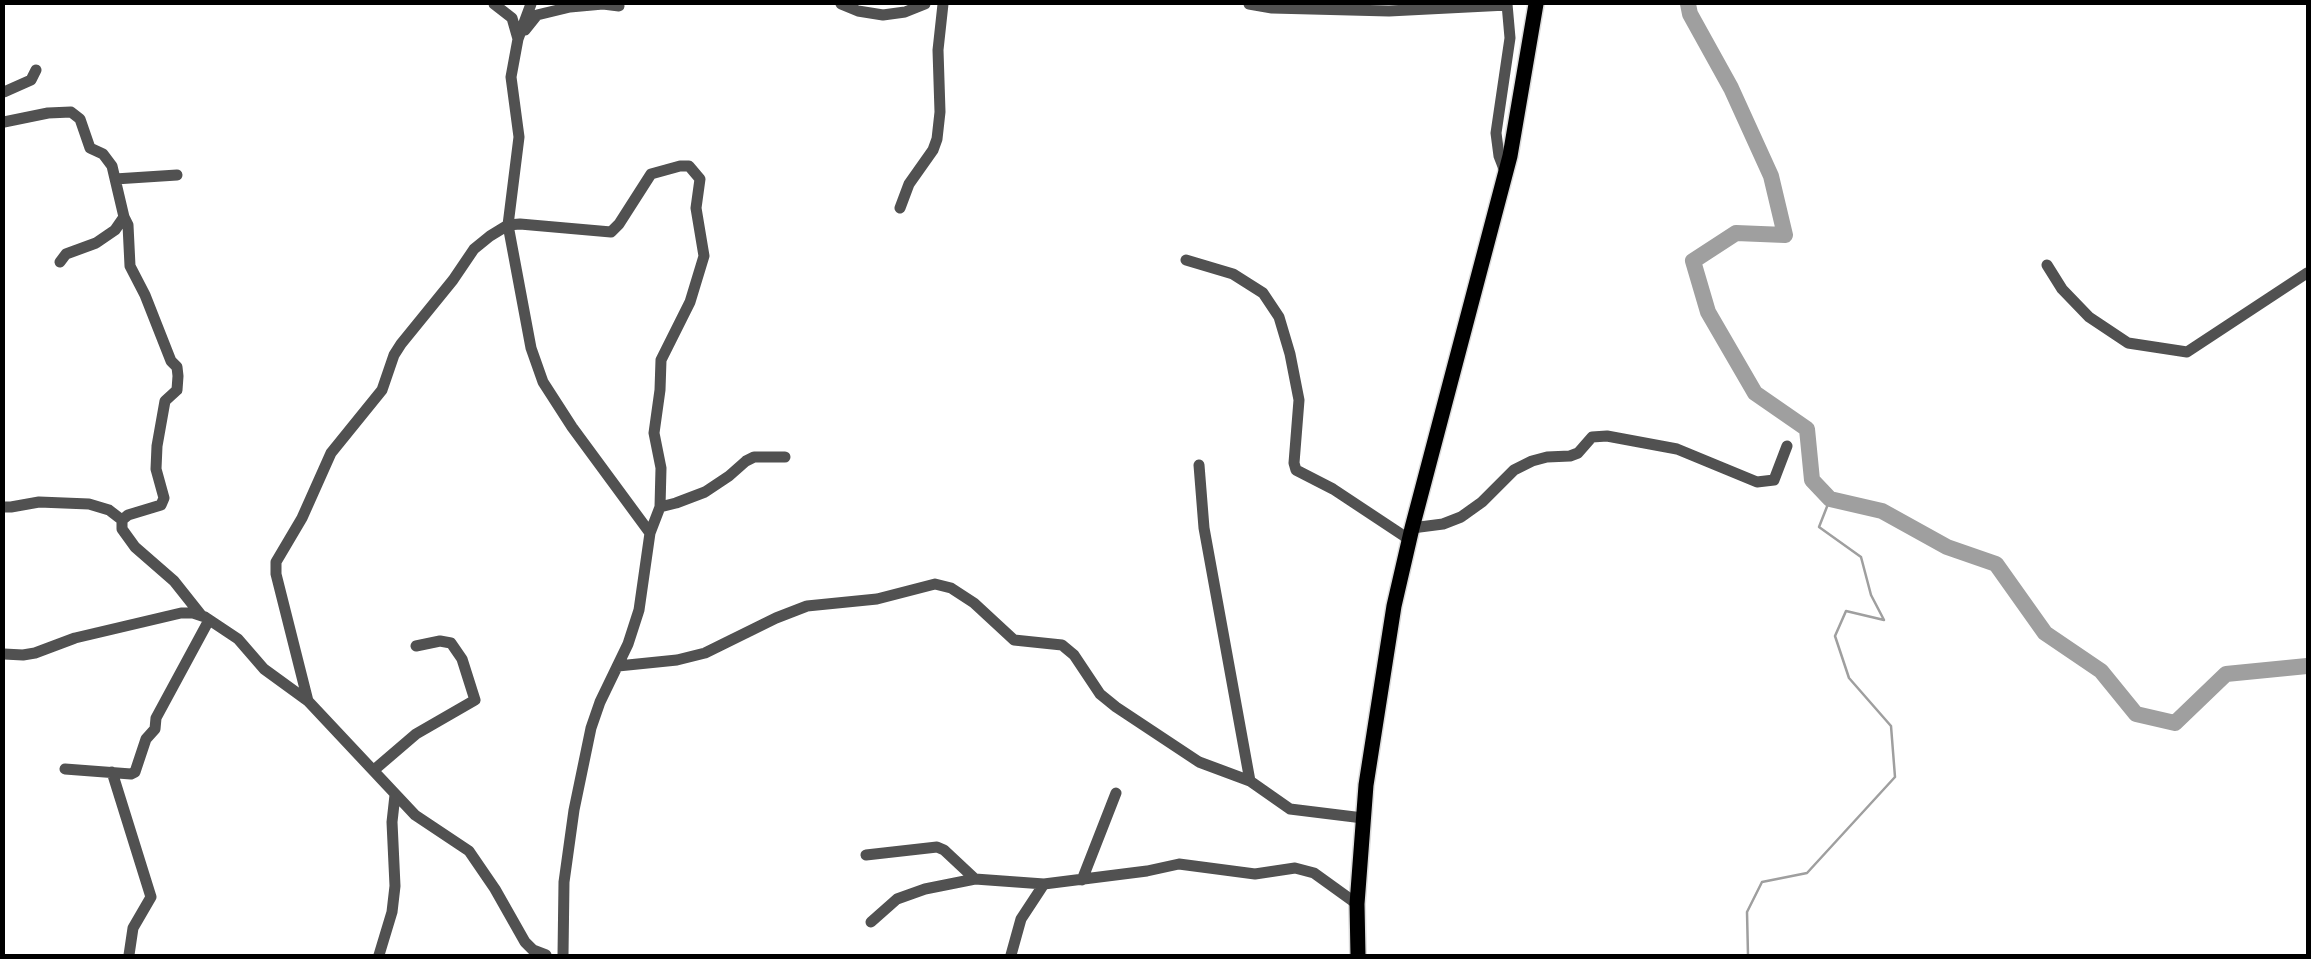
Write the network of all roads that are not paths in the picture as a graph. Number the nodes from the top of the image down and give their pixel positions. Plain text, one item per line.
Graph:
1 (494, 4) edge
2 (531, 4) edge
3 (841, 4) edge
4 (925, 4) edge
5 (943, 4) edge
6 (1249, 4) edge
7 (1507, 4) edge
8 (1536, 4) edge
9 (619, 6) dead end
10 (518, 39) junction
11 (36, 70) dead end
12 (4, 92) edge
13 (4, 122) edge
14 (1506, 174) junction
15 (176, 175) dead end
16 (115, 179) junction
17 (900, 208) dead end
18 (124, 217) junction
19 (508, 226) junction
20 (1186, 260) dead end
21 (60, 262) dead end
22 (2048, 265) dead end
23 (2307, 274) edge
24 (1787, 446) dead end
25 (786, 457) dead end
26 (1199, 465) dead end
27 (4, 507) edge
28 (660, 507) junction
29 (122, 520) junction
30 (650, 533) junction
31 (1411, 534) junction
32 (205, 618) junction
33 (416, 646) dead end
34 (4, 654) edge
35 (618, 666) junction
36 (308, 701) junction
37 (65, 769) dead end
38 (374, 770) junction
39 (112, 772) junction
40 (1250, 781) junction
41 (1116, 793) dead end
42 (394, 795) junction
43 (1363, 818) junction
44 (866, 855) dead end
45 (975, 879) junction
46 (1082, 880) junction
47 (1044, 884) junction
48 (1357, 904) junction
49 (871, 922) dead end
50 (129, 955) edge
51 (379, 955) edge
52 (546, 955) edge
53 (563, 955) edge
54 (1011, 955) edge
55 (1358, 955) edge

1 - 10 street
2 - 10 street
3 - 4 street
5 - 17 street
6 - 7 street
7 - 14 street
8 - 14 highway
9 - 10 street
10 - 19 street
11 - 12 street
13 - 16 street
14 - 31 highway
15 - 16 street
16 - 18 street
18 - 21 street
18 - 29 street
19 - 28 street
19 - 30 street
19 - 36 street
20 - 31 street
22 - 23 street
24 - 31 street
25 - 28 street
26 - 40 street
27 - 29 street
28 - 30 street
29 - 32 street
30 - 35 street
31 - 43 highway
32 - 34 street
32 - 36 street
32 - 39 street
33 - 38 street
35 - 40 street
35 - 53 street
36 - 38 street
37 - 39 street
38 - 42 street
39 - 50 street
40 - 43 street
41 - 46 street
42 - 51 street
42 - 52 street
43 - 48 highway
44 - 45 street
45 - 47 street
45 - 49 street
46 - 47 street
46 - 48 street
47 - 54 street
48 - 55 highway

